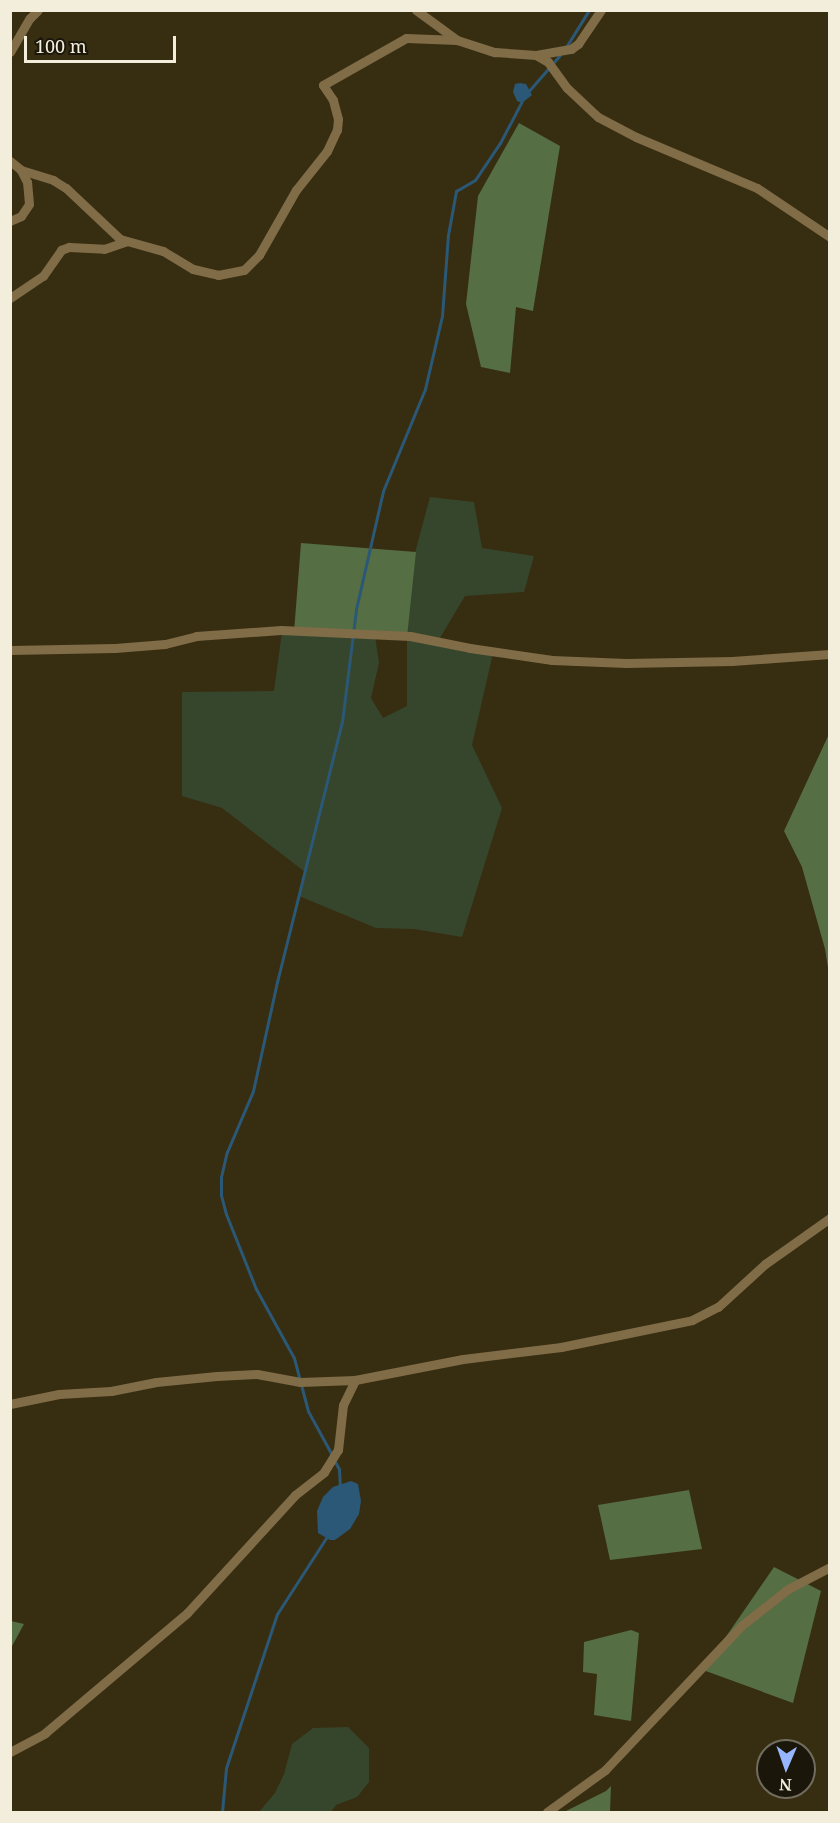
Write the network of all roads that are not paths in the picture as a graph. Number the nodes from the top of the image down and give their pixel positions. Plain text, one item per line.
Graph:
1 (38, 10) edge
2 (416, 10) edge
3 (601, 10) edge
4 (457, 40) junction
5 (10, 52) edge
6 (536, 55) junction
7 (10, 161) edge
8 (21, 170) junction
9 (10, 221) edge
10 (830, 237) edge
11 (127, 241) junction
12 (10, 298) edge
13 (10, 650) edge
14 (830, 654) edge
15 (830, 1218) edge
16 (355, 1380) junction
17 (10, 1404) edge
18 (830, 1567) edge
19 (10, 1752) edge
20 (547, 1812) edge

1 - 5 street
2 - 4 street
3 - 6 street
4 - 6 street
4 - 11 street
6 - 10 street
7 - 8 street
8 - 9 street
8 - 11 street
11 - 12 street
13 - 14 street
15 - 16 street
16 - 17 street
16 - 19 street
18 - 20 street

